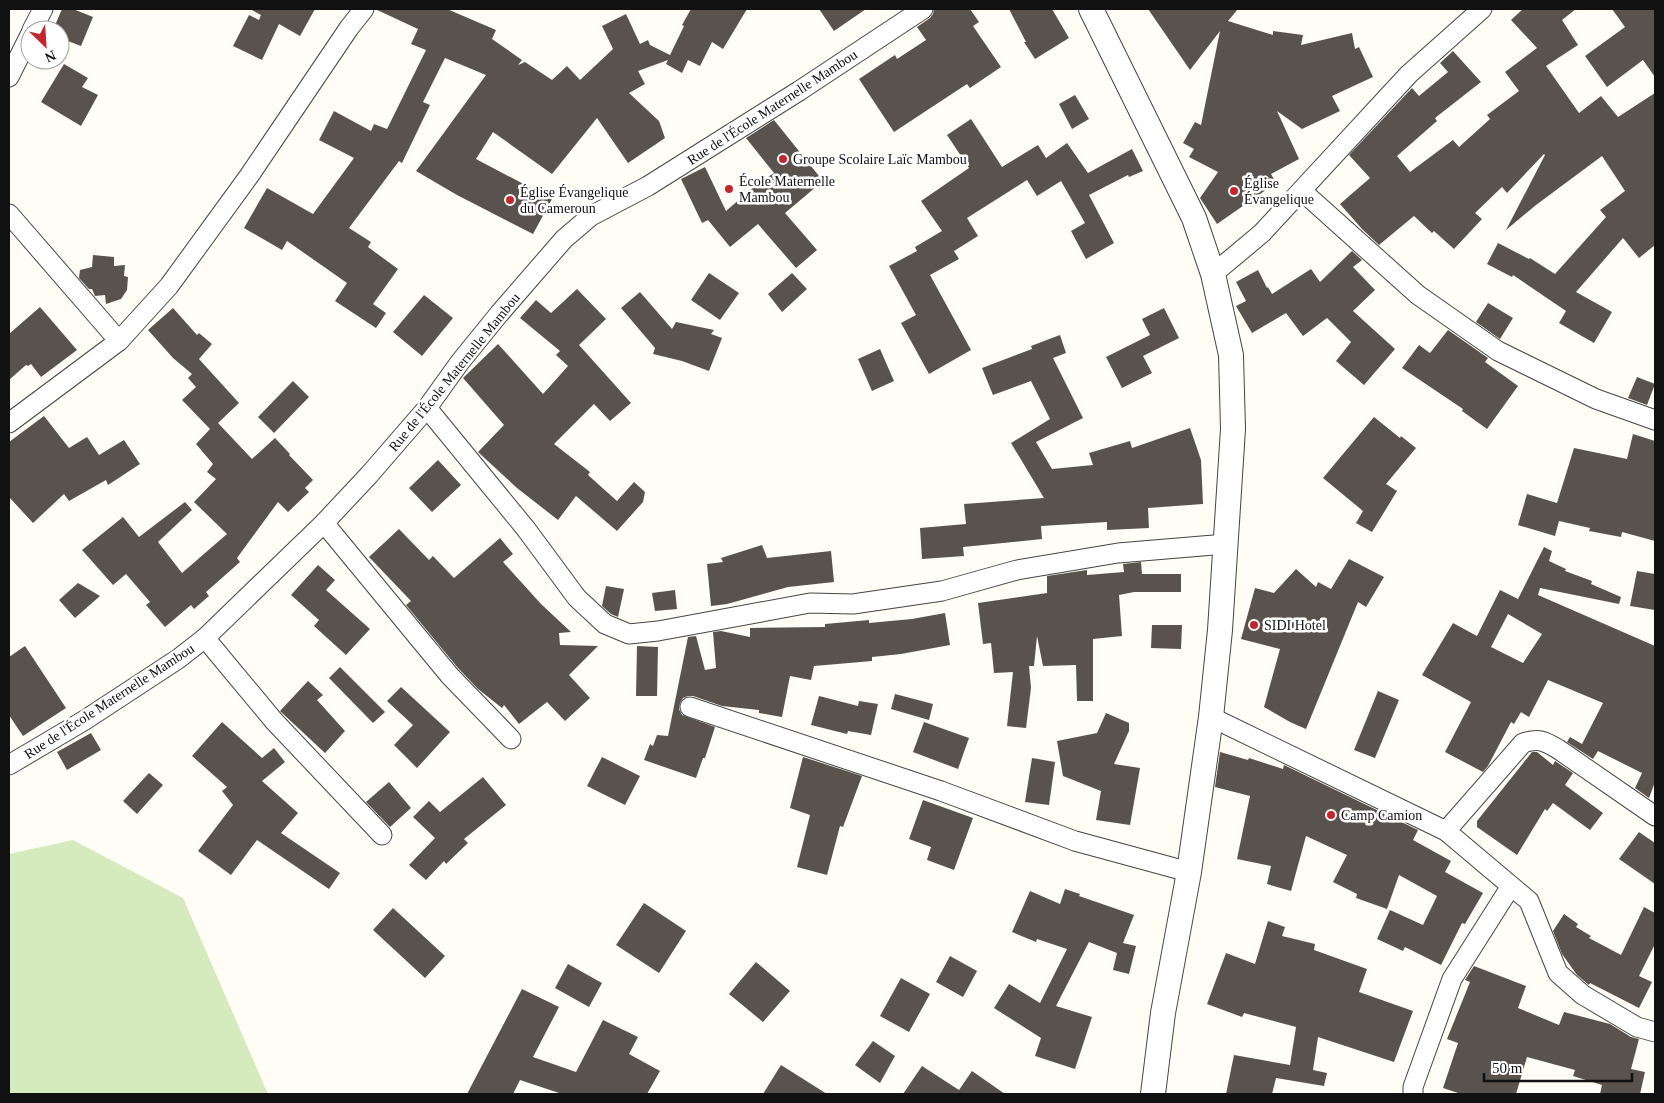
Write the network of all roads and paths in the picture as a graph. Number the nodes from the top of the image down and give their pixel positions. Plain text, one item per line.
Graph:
1 (364, 9) edge
2 (922, 9) edge
3 (1091, 9) edge
4 (1482, 9) edge
5 (20, 55) edge
6 (9, 77) edge
7 (1302, 191) junction
8 (9, 214) edge
9 (1213, 274) junction
10 (119, 341) junction
11 (427, 408) junction
12 (1655, 420) edge
13 (9, 423) edge
14 (324, 523) junction
15 (1226, 544) junction
16 (205, 638) junction
17 (690, 707) dead end
18 (1211, 717) junction
19 (511, 739) dead end
20 (9, 765) edge
21 (1655, 816) edge
22 (1446, 831) junction
23 (382, 835) dead end
24 (1189, 872) junction
25 (1511, 886) junction
26 (1655, 1032) edge
27 (1153, 1094) edge
28 (1413, 1094) edge

1 - 10 street
2 - 11 street, Rue de l'École Maternelle Mambou
3 - 9 street
4 - 7 street
5 - 6 street
7 - 9 street
7 - 12 street
8 - 10 street
9 - 15 street
10 - 13 street
11 - 14 street, Rue de l'École Maternelle Mambou
11 - 15 street
14 - 16 street, Rue de l'École Maternelle Mambou
14 - 19 street
15 - 18 street
16 - 20 street, Rue de l'École Maternelle Mambou
16 - 23 street
17 - 24 street
18 - 22 street
18 - 24 street
21 - 22 street
22 - 25 street
24 - 27 street
25 - 26 street
25 - 28 street

